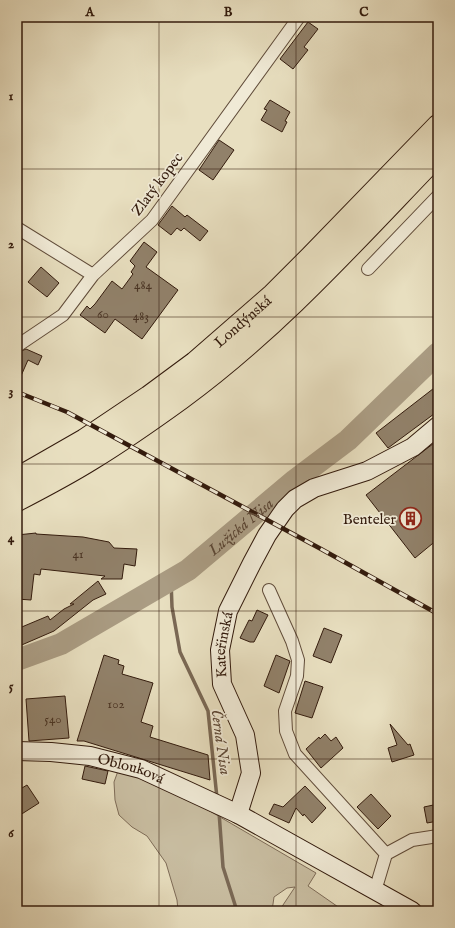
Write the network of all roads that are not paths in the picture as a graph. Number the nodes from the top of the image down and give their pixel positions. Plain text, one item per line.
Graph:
1 (299, 17) edge
2 (438, 126) edge
3 (438, 154) edge
4 (438, 196) edge
5 (17, 228) edge
6 (368, 268) dead end
7 (93, 275) junction
8 (17, 346) edge
9 (438, 426) edge
10 (17, 479) edge
11 (17, 500) edge
12 (269, 590) dead end
13 (17, 751) edge
14 (238, 814) junction
15 (438, 836) edge
16 (386, 854) junction
17 (375, 891) junction
18 (412, 911) edge

1 - 7 street, Zlatý kopec
2 - 10 highway, Londýnská
3 - 11 highway, Londýnská
4 - 6 street
5 - 7 street
7 - 8 street, Zlatý kopec
9 - 14 street, Kateřinská
12 - 16 street
13 - 14 street, Oblouková
14 - 17 street
15 - 16 street
16 - 17 street
17 - 18 street

